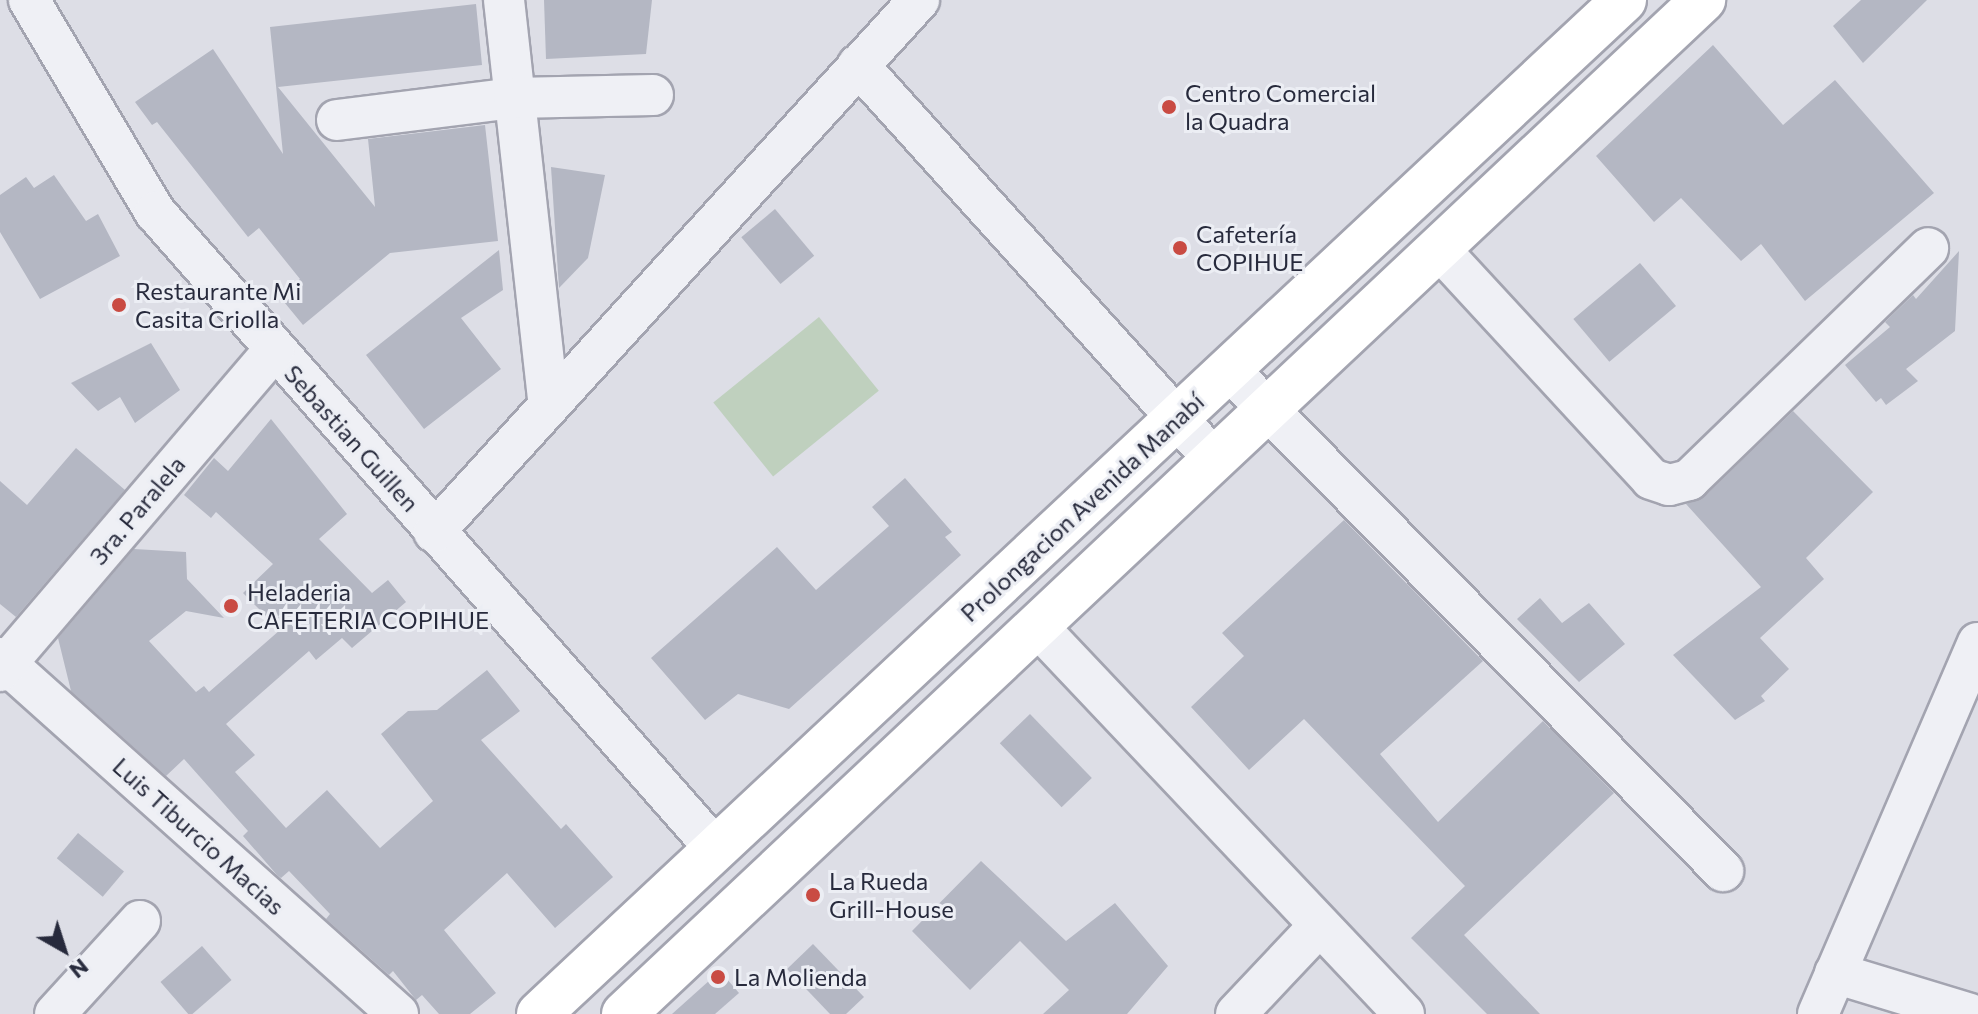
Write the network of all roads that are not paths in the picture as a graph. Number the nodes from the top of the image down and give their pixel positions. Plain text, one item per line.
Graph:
1 (29, 0) edge
2 (504, 0) edge
3 (919, 0) edge
4 (1624, 0) edge
5 (1684, 7) edge
6 (858, 65) junction
7 (653, 95) dead end
8 (514, 98) junction
9 (337, 120) dead end
10 (1928, 248) dead end
11 (1440, 250) junction
12 (274, 350) junction
13 (1231, 372) junction
14 (548, 401) junction
15 (1268, 411) junction
16 (1174, 419) junction
17 (1213, 458) junction
18 (434, 532) junction
19 (1037, 626) junction
20 (1978, 643) edge
21 (2, 664) edge
22 (715, 848) junction
23 (1723, 871) dead end
24 (140, 921) dead end
25 (1318, 927) junction
26 (1835, 973) junction
27 (55, 1014) edge
28 (398, 1014) edge
29 (539, 1014) edge
30 (624, 1014) edge
31 (1236, 1014) edge
32 (1404, 1014) edge
33 (1818, 1014) edge
34 (1970, 1014) edge

1 - 12 street, Sebastian Guillen
2 - 8 street
3 - 6 street
4 - 13 main road, Prolongacion Avenida Manabí
5 - 11 main road
6 - 14 street
6 - 16 street
7 - 8 street
8 - 9 street
8 - 14 street
10 - 11 street
11 - 15 main road
12 - 18 street, Sebastian Guillen
12 - 21 street, 3ra. Paralela
13 - 15 street
13 - 16 main road, Prolongacion Avenida Manabí
14 - 18 street
15 - 17 main road
15 - 23 street
16 - 17 street
16 - 22 main road, Prolongacion Avenida Manabí
17 - 19 main road
18 - 22 street, Sebastian Guillen
19 - 25 street
19 - 30 main road
20 - 26 street
21 - 28 street, Luis Tiburcio Macias
22 - 29 main road, Prolongacion Avenida Manabí
24 - 27 street
25 - 31 street
25 - 32 street
26 - 33 street
26 - 34 street

